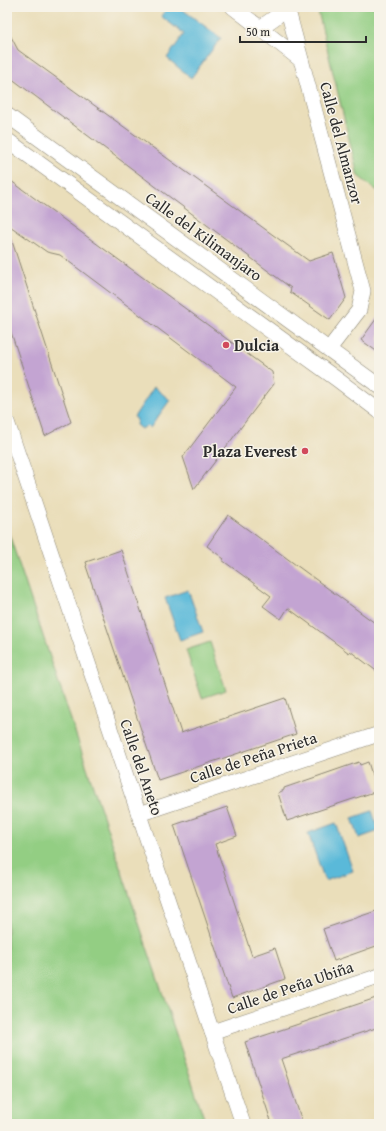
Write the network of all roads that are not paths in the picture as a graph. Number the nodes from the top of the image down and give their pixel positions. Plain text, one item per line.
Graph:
1 (233, 7) edge
2 (281, 7) edge
3 (287, 7) edge
4 (260, 28) junction
5 (301, 60) junction
6 (7, 115) edge
7 (7, 140) edge
8 (329, 349) junction
9 (379, 386) edge
10 (379, 411) edge
11 (7, 422) edge
12 (379, 734) edge
13 (139, 814) junction
14 (379, 976) edge
15 (212, 1032) junction
16 (243, 1124) edge

1 - 4 street
2 - 4 street
3 - 5 street, Calle del Almanzor
4 - 5 street
5 - 8 street, Calle del Almanzor
6 - 8 street, Calle del Kilimanjaro
7 - 10 street
8 - 9 street, Calle del Kilimanjaro
11 - 13 street, Calle del Aneto
12 - 13 street, Calle de Peña Prieta
13 - 15 street, Calle del Aneto
14 - 15 street, Calle de Peña Ubiña
15 - 16 street, Calle del Aneto

